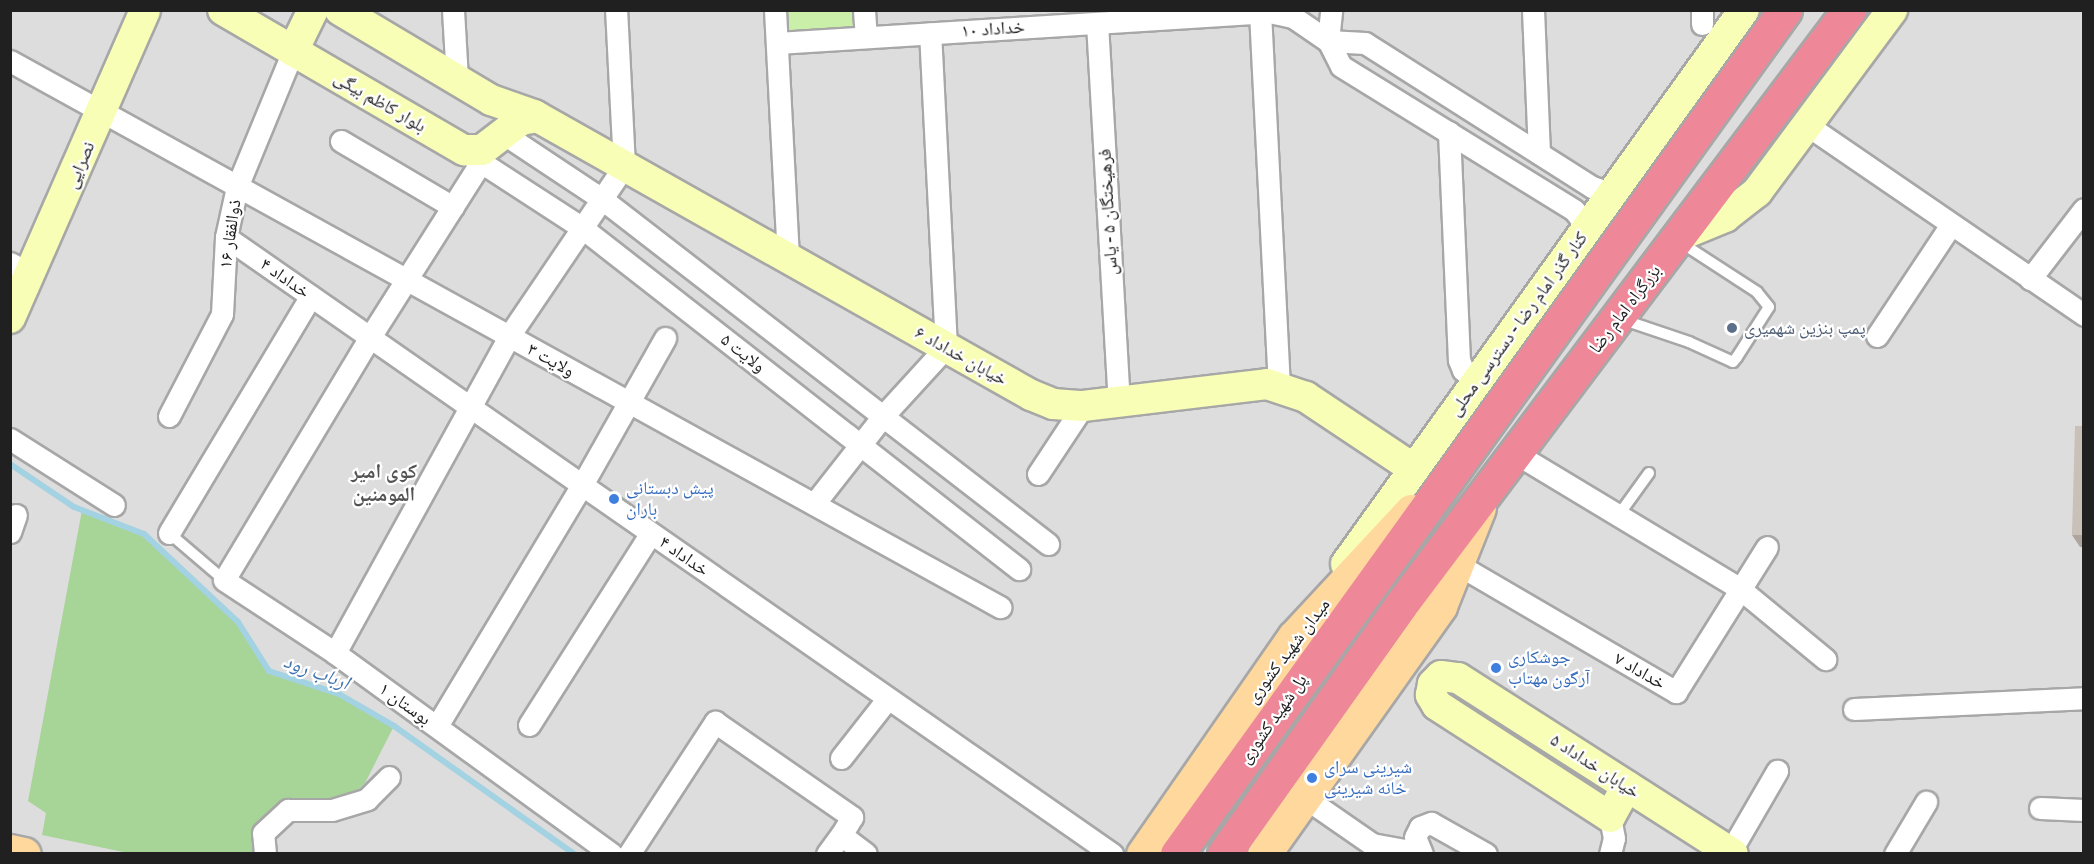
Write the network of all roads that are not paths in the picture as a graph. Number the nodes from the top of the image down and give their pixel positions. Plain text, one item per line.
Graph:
1 (125, 10) edge
2 (145, 10) edge
3 (223, 10) edge
4 (313, 10) edge
5 (339, 10) edge
6 (453, 10) edge
7 (616, 10) edge
8 (775, 10) edge
9 (864, 10) edge
10 (1331, 10) edge
11 (1533, 10) edge
12 (1744, 10) edge
13 (1785, 10) edge
14 (1849, 10) edge
15 (1892, 10) edge
16 (1260, 12) junction
17 (1188, 14) edge
18 (1026, 19) edge
19 (1096, 22) junction
20 (930, 33) junction
21 (866, 37) junction
22 (1328, 41) junction
23 (777, 43) junction
24 (293, 51) junction
25 (10, 61) edge
26 (1703, 65) junction
27 (457, 80) junction
28 (486, 98) junction
29 (95, 108) junction
30 (536, 116) junction
31 (1807, 125) junction
32 (1449, 132) junction
33 (504, 134) junction
34 (341, 141) dead end
35 (1539, 153) junction
36 (470, 155) junction
37 (624, 166) junction
38 (237, 187) junction
39 (1614, 189) junction
40 (602, 199) junction
41 (453, 207) junction
42 (2084, 209) edge
43 (1950, 225) junction
44 (581, 227) junction
45 (1584, 232) junction
46 (226, 237) junction
47 (1679, 237) junction
48 (788, 258) junction
49 (13, 272) edge
50 (2030, 279) junction
51 (408, 281) junction
52 (311, 296) junction
53 (2084, 315) edge
54 (10, 318) edge
55 (1618, 318) junction
56 (509, 336) junction
57 (1877, 336) dead end
58 (370, 337) junction
59 (665, 338) dead end
60 (1542, 344) junction
61 (946, 347) junction
62 (1477, 381) junction
63 (1278, 386) junction
64 (628, 402) junction
65 (1119, 402) junction
66 (1083, 406) junction
67 (470, 407) junction
68 (169, 416) dead end
69 (883, 416) junction
70 (10, 439) edge
71 (860, 444) junction
72 (1515, 453) junction
73 (1454, 466) junction
74 (1414, 470) junction
75 (1649, 473) dead end
76 (1038, 474) dead end
77 (582, 485) junction
78 (1486, 492) junction
79 (814, 504) junction
80 (114, 505) dead end
81 (1618, 516) junction
82 (169, 532) joint
83 (651, 533) junction
84 (1048, 544) dead end
85 (1767, 547) dead end
86 (1457, 564) junction
87 (1019, 569) dead end
88 (224, 580) junction
89 (1739, 588) junction
90 (1400, 606) joint
91 (1000, 607) dead end
92 (1424, 629) junction
93 (1294, 637) junction
94 (335, 653) junction
95 (1825, 659) dead end
96 (1458, 678) junction
97 (888, 698) junction
98 (2084, 698) edge
99 (1854, 709) dead end
100 (529, 725) dead end
101 (437, 726) junction
102 (841, 758) dead end
103 (1777, 771) dead end
104 (389, 777) dead end
105 (1627, 786) junction
106 (1304, 797) junction
107 (1926, 802) dead end
108 (2040, 808) dead end
109 (2084, 810) edge
110 (1610, 817) junction
111 (841, 835) junction
112 (10, 851) edge
113 (1421, 853) edge
114 (1731, 853) edge
115 (24, 854) edge
116 (265, 854) edge
117 (612, 854) edge
118 (629, 854) edge
119 (827, 854) edge
120 (866, 854) edge
121 (1112, 854) edge
122 (1143, 854) edge
123 (1178, 854) edge
124 (1224, 854) edge
125 (1264, 854) edge
126 (1486, 854) edge
127 (1610, 854) edge
128 (1895, 854) edge

1 - 29 main road
2 - 29 main road, نصرایی
3 - 24 main road, بلوار کاظم بیگی
4 - 24 main road
5 - 27 main road
6 - 27 street
7 - 37 street
8 - 23 street
9 - 21 street
10 - 22 street
11 - 35 street
12 - 26 main road, کنار گذر امام رضا - دسترسی محلی
13 - 60 highway
14 - 47 highway, بزرگراه امام رضا
15 - 31 main road
16 - 17 street, خداداد ۱۰
16 - 22 street, خداداد ۱۰
16 - 63 street
17 - 19 street, خداداد ۱۰
18 - 19 street, خداداد ۱۰
18 - 20 street, خداداد ۱۰
19 - 65 street, فرهیختگان ۵ - یاس
20 - 21 street, خداداد ۱۰
20 - 61 street
21 - 23 street, خداداد ۱۰
22 - 32 street, خداداد ۱۰
22 - 35 street
23 - 48 street
24 - 36 main road, بلوار کاظم بیگی
24 - 38 street, ذوالفقار ۱۶
25 - 29 street, ولایت ۳
26 - 39 main road, کنار گذر امام رضا - دسترسی محلی
26 - 60 main road
27 - 28 main road
28 - 30 main road
28 - 33 main road
29 - 38 street, ولایت ۳
29 - 49 main road
29 - 54 main road, نصرایی
30 - 33 main road
30 - 37 main road, خیابان خداداد ۶
31 - 43 street
31 - 47 main road
32 - 45 street, خداداد ۱۰
32 - 62 street
33 - 36 main road
33 - 40 street, ولایت ۵
34 - 41 street
35 - 39 street
36 - 41 street
36 - 44 street, ولایت ۵
37 - 40 street
37 - 48 main road, خیابان خداداد ۶
38 - 46 street, ذوالفقار ۱۶
38 - 51 street, ولایت ۳
39 - 45 main road, کنار گذر امام رضا - دسترسی محلی
40 - 44 street
40 - 69 street, ولایت ۵
41 - 51 street
42 - 50 street
43 - 50 street
43 - 57 street
44 - 56 street
44 - 71 street, ولایت ۵
45 - 62 main road, کنار گذر امام رضا - دسترسی محلی
46 - 52 street, خداداد ۴
46 - 68 street, ذوالفقار ۱۶
47 - 55 highway, بزرگراه امام رضا
47 - 55 lane
48 - 61 main road, خیابان خداداد ۶
50 - 53 street
51 - 56 street, ولایت ۳
51 - 58 street
52 - 58 street, خداداد ۴
52 - 82 street
55 - 72 highway, بزرگراه امام رضا
56 - 64 street, ولایت ۳
56 - 67 street
58 - 67 street, خداداد ۴
58 - 88 street
59 - 64 street
60 - 73 highway
61 - 66 main road, خیابان خداداد ۶
61 - 69 street
62 - 74 main road, کنار گذر امام رضا - دسترسی محلی
63 - 65 main road, خیابان خداداد ۶
63 - 74 main road, خیابان خداداد ۶
64 - 77 street
64 - 79 street, ولایت ۳
65 - 66 main road, خیابان خداداد ۶
66 - 76 street
67 - 77 street, خداداد ۴
67 - 94 street
69 - 71 street
69 - 84 street, ولایت ۵
70 - 80 street
71 - 79 street
71 - 87 street, ولایت ۵
72 - 78 highway, بزرگراه امام رضا
72 - 81 street
73 - 93 main road, میدان شهید کشوری
73 - 123 highway, پل شهید کشوری
74 - 93 main road, کنار گذر امام رضا - دسترسی محلی
75 - 81 lane
77 - 83 street, خداداد ۴
77 - 101 street
78 - 86 main road
78 - 90 highway, بزرگراه امام رضا
79 - 91 street, ولایت ۳
81 - 89 street
82 - 88 lane, بوستان ۱
83 - 97 street, خداداد ۴
83 - 100 street
85 - 89 street, خداداد ۷
86 - 89 street, خداداد ۷
86 - 92 main road
88 - 94 street, بوستان ۱
89 - 95 street
90 - 124 highway, پل شهید کشوری
92 - 96 main road, خیابان خداداد ۵
92 - 106 main road
93 - 122 main road, میدان شهید کشوری
94 - 101 street, بوستان ۱
96 - 105 main road, خیابان خداداد ۵
96 - 110 main road, خیابان خداداد ۵
97 - 102 street
97 - 121 street, خداداد ۴
98 - 99 street
101 - 117 street, بوستان ۱
103 - 114 street
104 - 116 street
105 - 110 main road
105 - 114 main road, خیابان خداداد ۵
106 - 113 street
106 - 125 main road
107 - 128 street
108 - 109 street
110 - 127 street
111 - 118 street
111 - 119 street
111 - 120 street
112 - 115 main road
113 - 126 street

